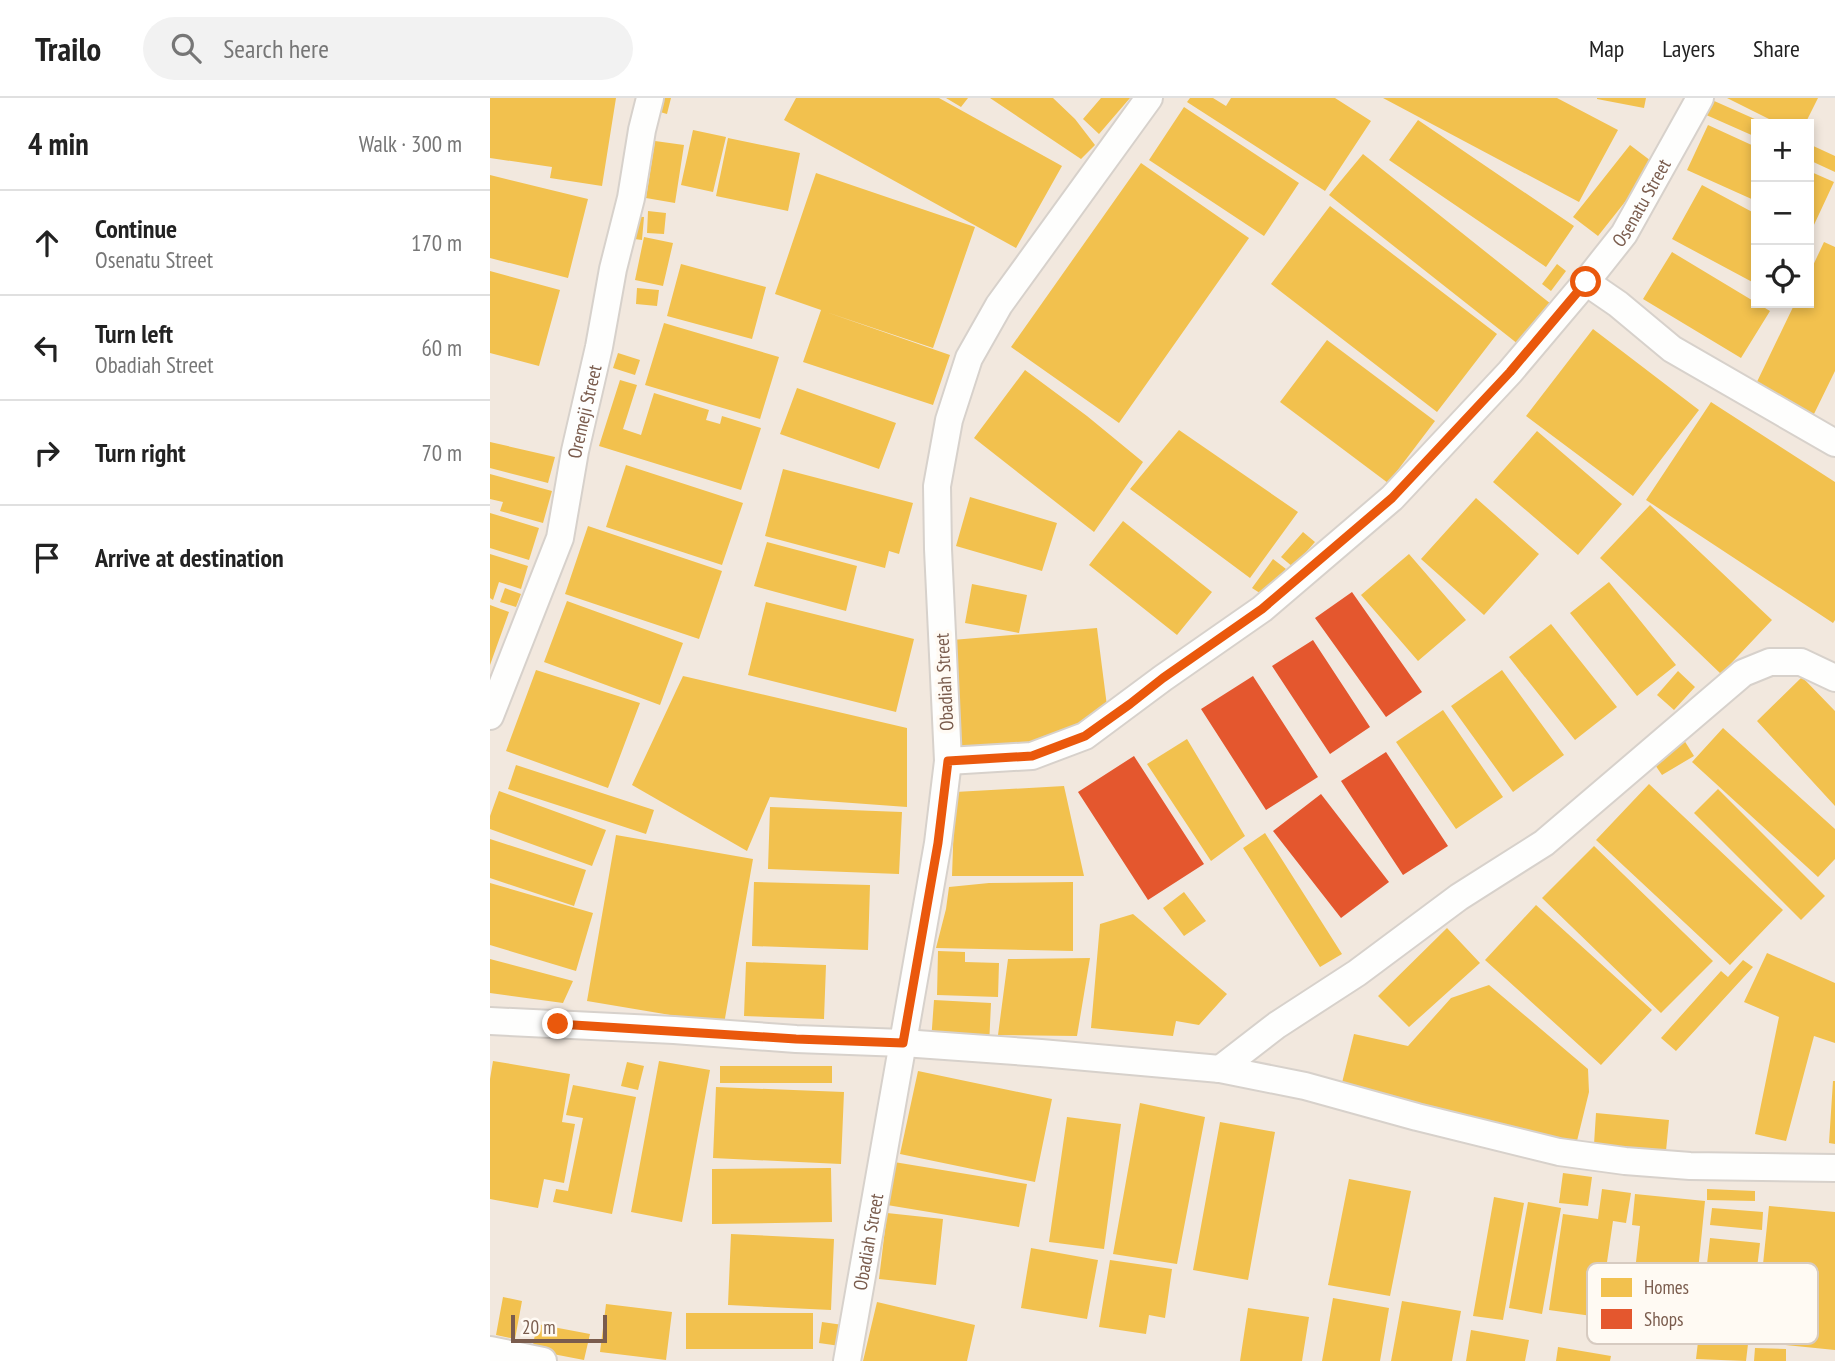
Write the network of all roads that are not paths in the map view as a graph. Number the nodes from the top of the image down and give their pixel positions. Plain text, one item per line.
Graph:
1 (650, 98) edge
2 (1149, 98) edge
3 (1700, 98) edge
4 (1586, 282) junction
5 (1835, 443) edge
6 (1835, 678) edge
7 (490, 716) edge
8 (948, 761) junction
9 (490, 1021) edge
10 (903, 1043) junction
11 (1220, 1069) junction
12 (1835, 1168) edge
13 (490, 1350) edge
14 (543, 1361) edge
15 (847, 1361) edge

1 - 7 street, Oremeji Street
2 - 8 street, Obadiah Street
3 - 4 street, Osenatu Street
4 - 5 street
4 - 8 street, Osenatu Street
6 - 11 street
8 - 10 street, Obadiah Street
9 - 10 street
10 - 11 street
10 - 15 street, Obadiah Street
11 - 12 street
13 - 14 street

